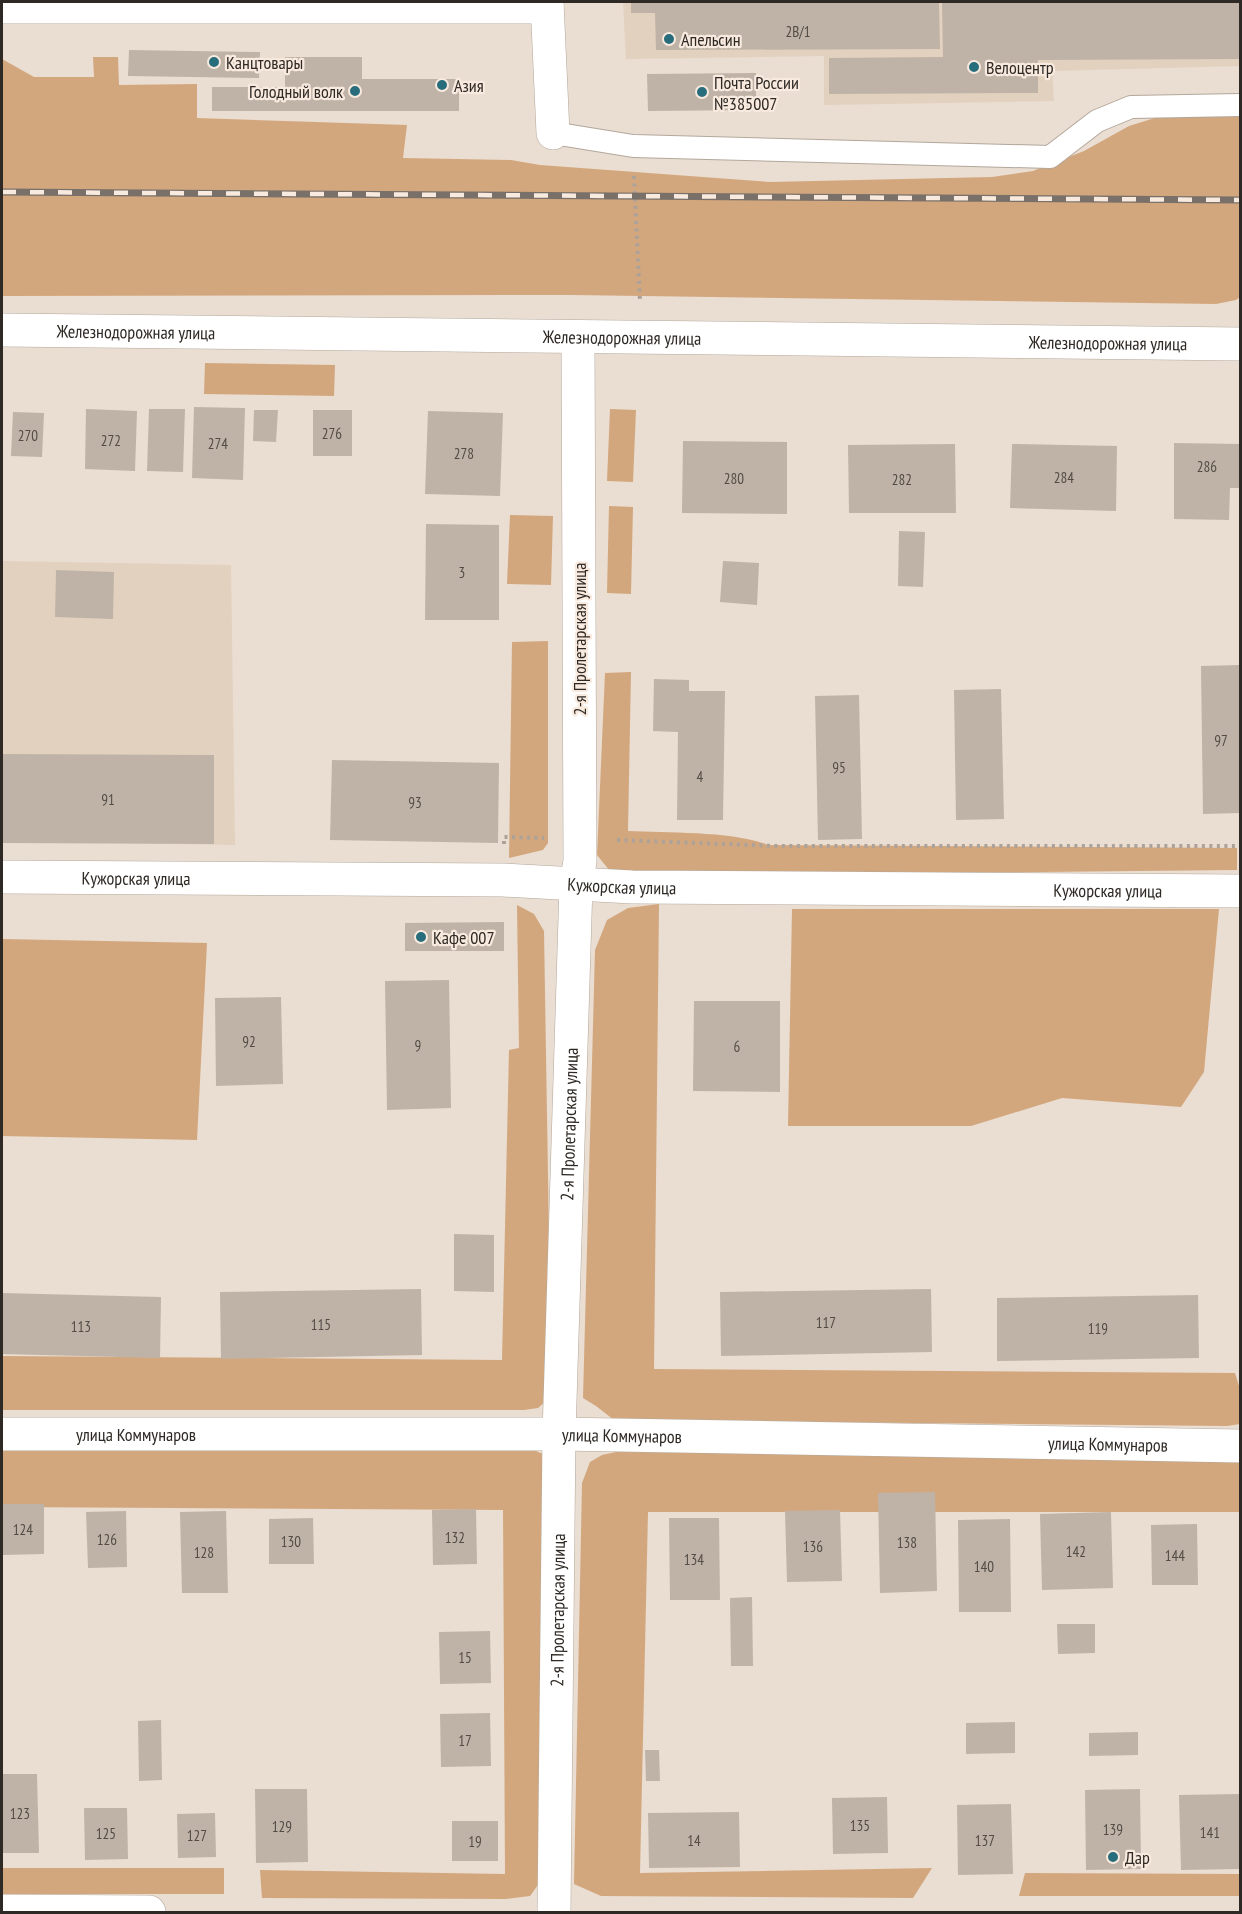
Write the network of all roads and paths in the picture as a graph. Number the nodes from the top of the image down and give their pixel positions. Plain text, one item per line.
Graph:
1 (547, 4) edge
2 (2, 7) edge
3 (1240, 105) edge
4 (553, 133) joint
5 (633, 146) junction
6 (2, 330) edge
7 (578, 337) junction
8 (641, 338) junction
9 (1240, 344) edge
10 (579, 838) junction
11 (1240, 846) edge
12 (504, 849) dead end
13 (2, 877) edge
14 (576, 885) junction
15 (1240, 891) edge
16 (2, 1434) edge
17 (559, 1434) junction
18 (1240, 1446) edge
19 (2, 1911) edge
20 (149, 1912) edge
21 (554, 1912) edge

1 - 2 street
1 - 4 street
3 - 5 lane
4 - 5 lane
5 - 8 path
6 - 7 street, Железнодорожная улица
7 - 8 street, Железнодорожная улица
7 - 10 street, 2-я Пролетарская улица
8 - 9 street, Железнодорожная улица
10 - 11 path
10 - 12 path
10 - 14 street, 2-я Пролетарская улица
13 - 14 street, Кужорская улица
14 - 15 street, Кужорская улица
14 - 17 street, 2-я Пролетарская улица
16 - 17 street, улица Коммунаров
17 - 18 street, улица Коммунаров
17 - 21 street, 2-я Пролетарская улица
19 - 20 street

